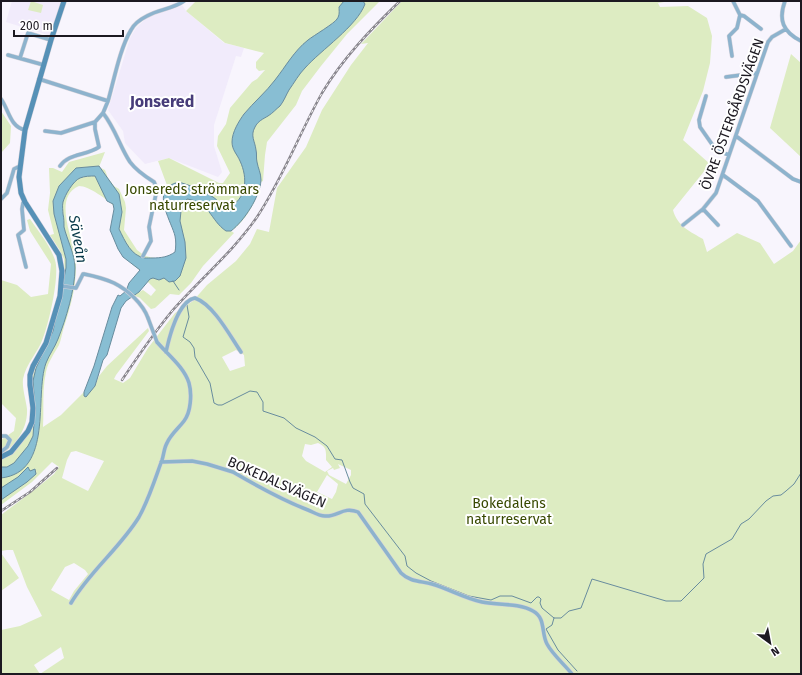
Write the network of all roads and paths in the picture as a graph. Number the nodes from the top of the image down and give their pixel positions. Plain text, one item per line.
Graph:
1 (64, 1) edge
2 (184, 1) edge
3 (739, 1) edge
4 (785, 1) edge
5 (733, 2) edge
6 (740, 15) junction
7 (761, 29) dead end
8 (786, 29) junction
9 (51, 40) junction
10 (801, 41) edge
11 (8, 55) dead end
12 (732, 56) dead end
13 (20, 58) junction
14 (44, 65) junction
15 (757, 73) junction
16 (726, 77) dead end
17 (39, 79) junction
18 (706, 96) dead end
19 (1, 99) edge
20 (108, 101) junction
21 (103, 113) junction
22 (95, 122) junction
23 (25, 130) junction
24 (45, 131) dead end
25 (736, 136) junction
26 (729, 155) junction
27 (20, 166) junction
28 (60, 166) dead end
29 (723, 175) junction
30 (801, 182) edge
31 (1, 199) edge
32 (25, 202) junction
33 (703, 209) junction
34 (683, 225) dead end
35 (718, 225) dead end
36 (791, 246) dead end
37 (143, 256) dead end
38 (26, 267) dead end
39 (62, 286) junction
40 (166, 352) junction
41 (241, 352) dead end
42 (1, 436) edge
43 (1, 452) edge
44 (1, 457) edge
45 (161, 462) junction
46 (71, 603) dead end
47 (572, 674) edge

1 - 9 street
2 - 20 street
3 - 5 street
4 - 8 street
5 - 6 street
6 - 7 street
6 - 12 street
8 - 10 street
8 - 15 street, ÖVRE ÖSTERGÅRDSVÄGEN
9 - 13 street
9 - 14 street
11 - 13 street
13 - 14 street
14 - 17 street
15 - 16 street
15 - 25 street, ÖVRE ÖSTERGÅRDSVÄGEN
17 - 20 street
17 - 23 street
18 - 26 street
19 - 23 street
20 - 21 street
21 - 22 street
21 - 37 street
22 - 24 street
22 - 28 street
23 - 27 street
25 - 26 street, ÖVRE ÖSTERGÅRDSVÄGEN
25 - 30 street
26 - 29 street, ÖVRE ÖSTERGÅRDSVÄGEN
27 - 31 street
27 - 32 street
29 - 33 street, ÖVRE ÖSTERGÅRDSVÄGEN
29 - 36 street
32 - 38 street
32 - 39 street
33 - 34 street, ÖVRE ÖSTERGÅRDSVÄGEN
33 - 35 street
39 - 40 street, bridge
39 - 44 street
40 - 41 street
40 - 45 street
42 - 43 street
45 - 46 street
45 - 47 street, BOKEDALSVÄGEN

